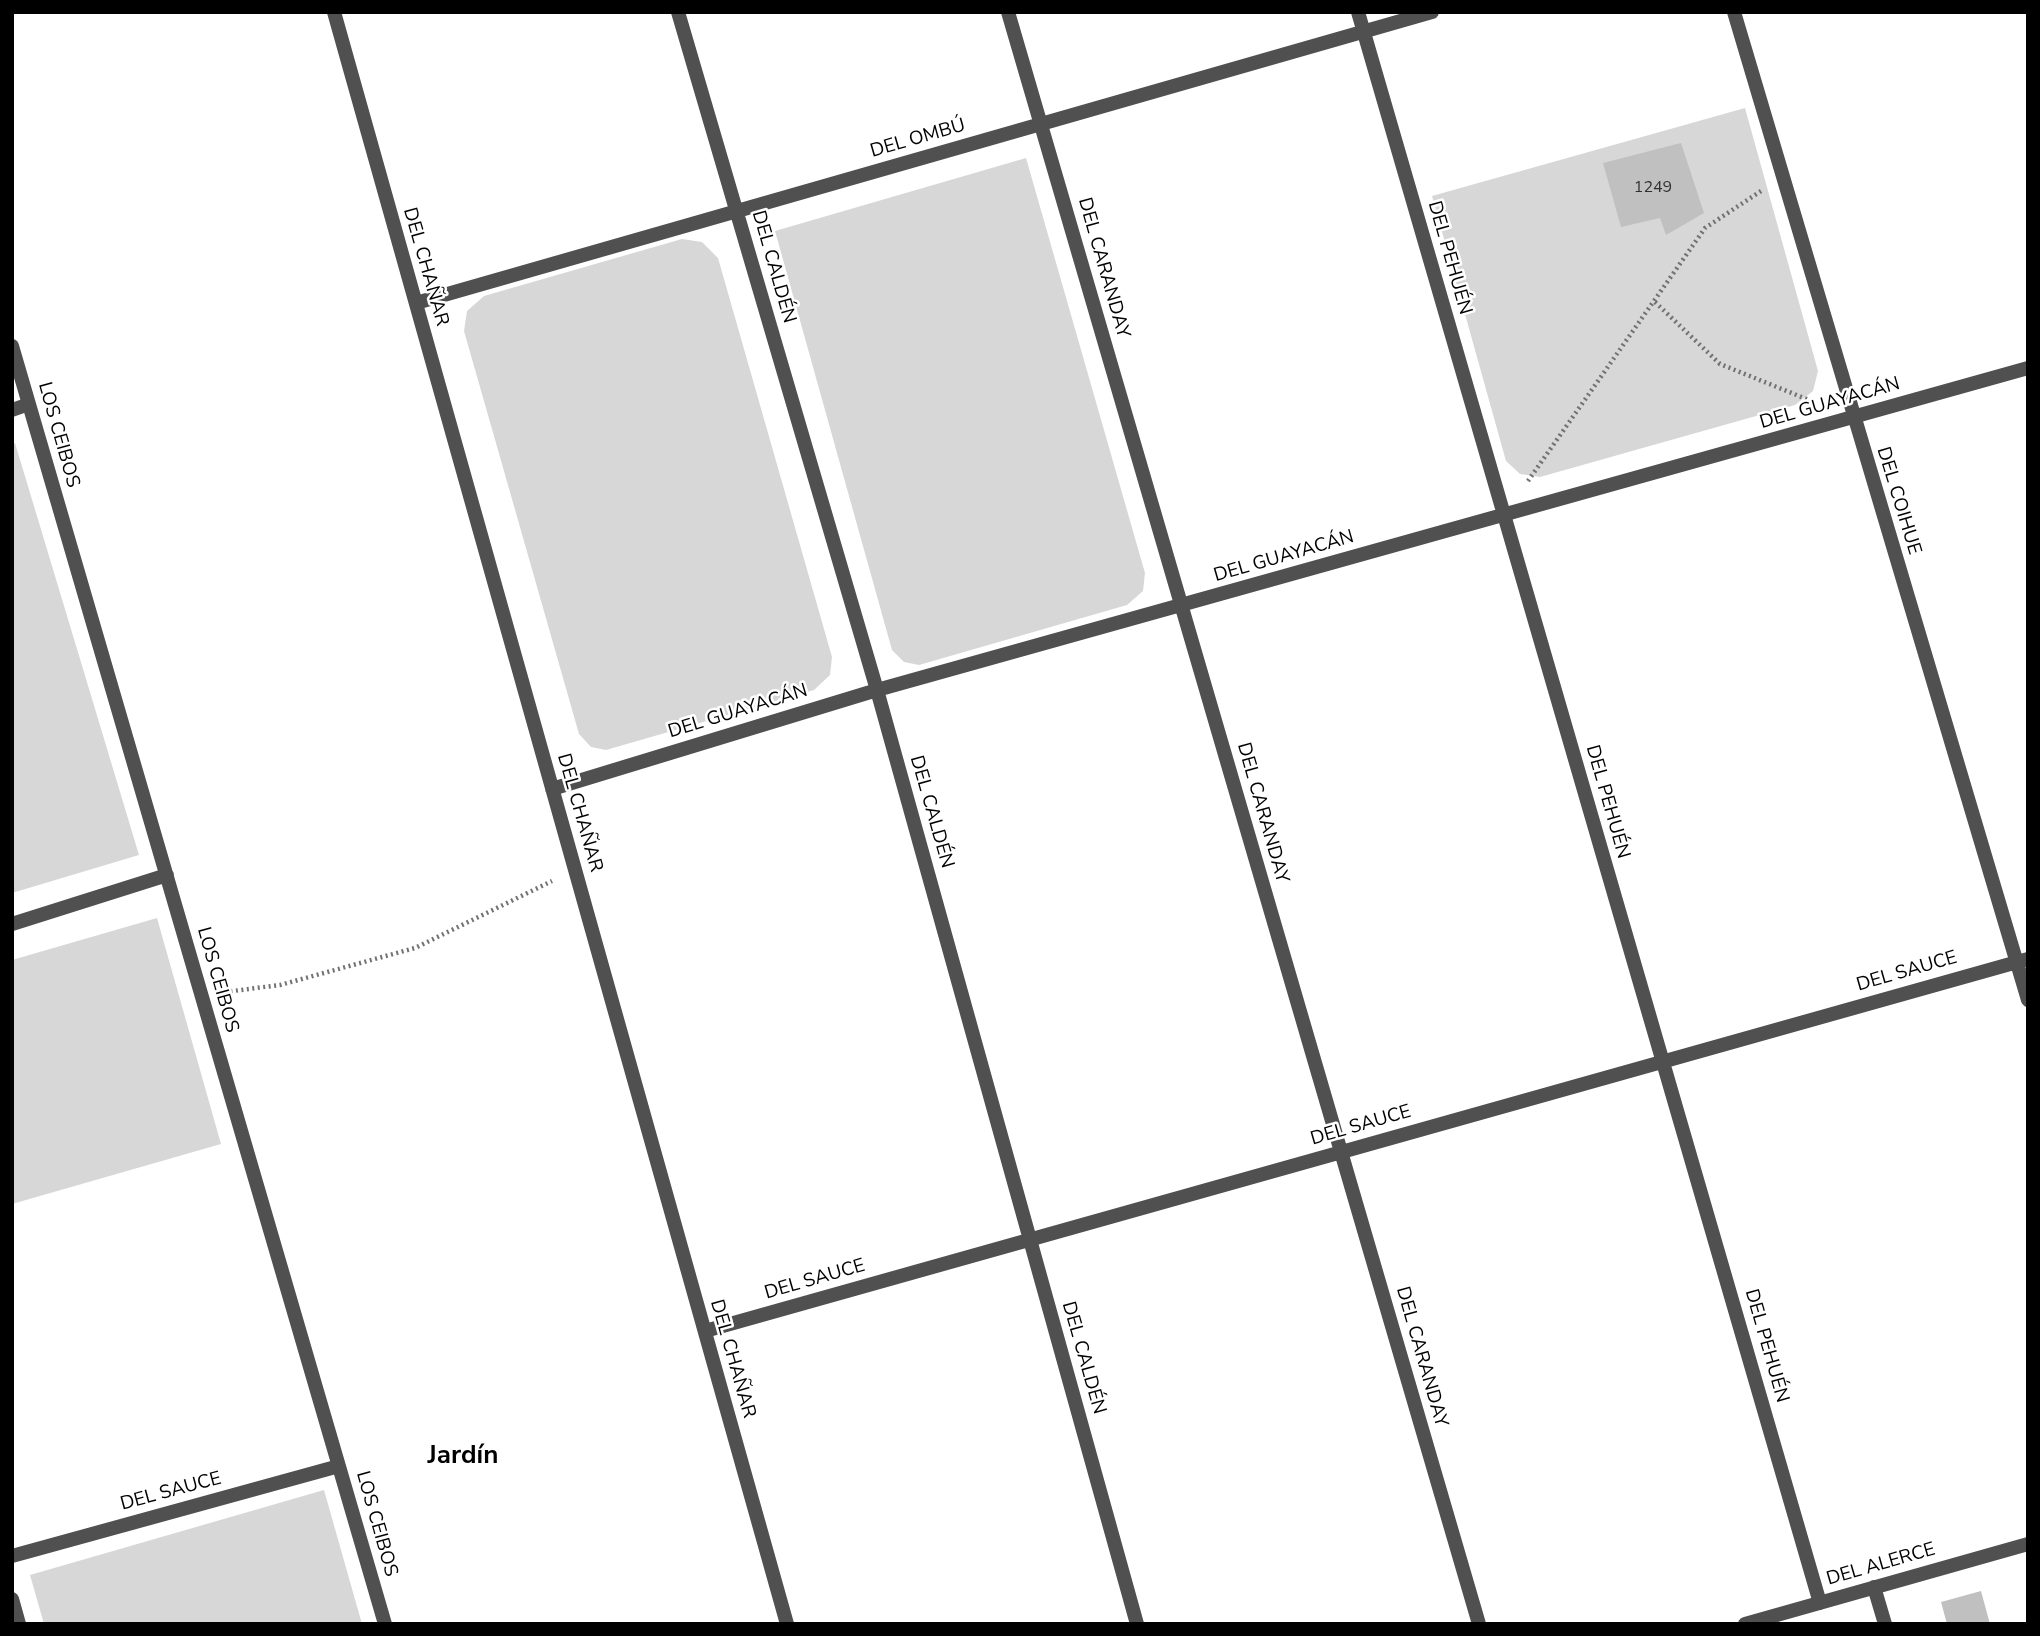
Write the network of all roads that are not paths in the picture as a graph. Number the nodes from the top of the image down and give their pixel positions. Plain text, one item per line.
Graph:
1 (334, 12) edge
2 (678, 12) edge
3 (1008, 12) edge
4 (1358, 12) edge
5 (1432, 12) edge
6 (1734, 12) edge
7 (1363, 32) junction
8 (1040, 124) junction
9 (737, 211) junction
10 (415, 303) junction
11 (12, 346) edge
12 (2028, 368) edge
13 (29, 404) junction
14 (12, 410) edge
15 (1852, 417) junction
16 (1504, 515) junction
17 (1181, 605) junction
18 (877, 691) junction
19 (552, 789) junction
20 (167, 875) junction
21 (12, 924) edge
22 (2022, 960) edge
23 (2028, 1000) edge
24 (1663, 1061) junction
25 (1341, 1152) junction
26 (1030, 1240) junction
27 (705, 1331) junction
28 (339, 1466) junction
29 (2028, 1544) edge
30 (12, 1556) edge
31 (1874, 1587) junction
32 (12, 1599) edge
33 (1820, 1602) junction
34 (19, 1624) edge
35 (385, 1624) edge
36 (787, 1624) edge
37 (1137, 1624) edge
38 (1479, 1624) edge
39 (1745, 1624) edge
40 (1885, 1624) edge

1 - 10 street, DEL CHAÑAR
2 - 9 street, DEL CALDÉN
3 - 8 street, DEL CARANDAY
4 - 7 street, DEL PEHUÉN
5 - 7 street, DEL OMBÚ
6 - 15 street, DEL COIHUE
7 - 8 street, DEL OMBÚ
7 - 16 street, DEL PEHUÉN
8 - 9 street, DEL OMBÚ
8 - 17 street, DEL CARANDAY
9 - 10 street, DEL OMBÚ
9 - 18 street, DEL CALDÉN
10 - 19 street, DEL CHAÑAR
11 - 13 street, LOS CEIBOS
12 - 15 street, DEL GUAYACÁN
13 - 14 street
13 - 20 street, LOS CEIBOS
15 - 16 street, DEL GUAYACÁN
15 - 22 street, DEL COIHUE
16 - 17 street, DEL GUAYACÁN
16 - 24 street, DEL PEHUÉN
17 - 18 street, DEL GUAYACÁN
17 - 25 street, DEL CARANDAY
18 - 19 street, DEL GUAYACÁN
18 - 26 street, DEL CALDÉN
19 - 27 street, DEL CHAÑAR
20 - 21 street
20 - 28 street, LOS CEIBOS
22 - 23 street, DEL COIHUE
22 - 24 street, DEL SAUCE
24 - 25 street, DEL SAUCE
24 - 33 street, DEL PEHUÉN
25 - 26 street, DEL SAUCE
25 - 38 street, DEL CARANDAY
26 - 27 street, DEL SAUCE
26 - 37 street, DEL CALDÉN
27 - 36 street, DEL CHAÑAR
28 - 30 street, DEL SAUCE
28 - 35 street, LOS CEIBOS
29 - 31 street, DEL ALERCE
31 - 33 street, DEL ALERCE
31 - 40 street
32 - 34 street
33 - 39 street, DEL ALERCE

